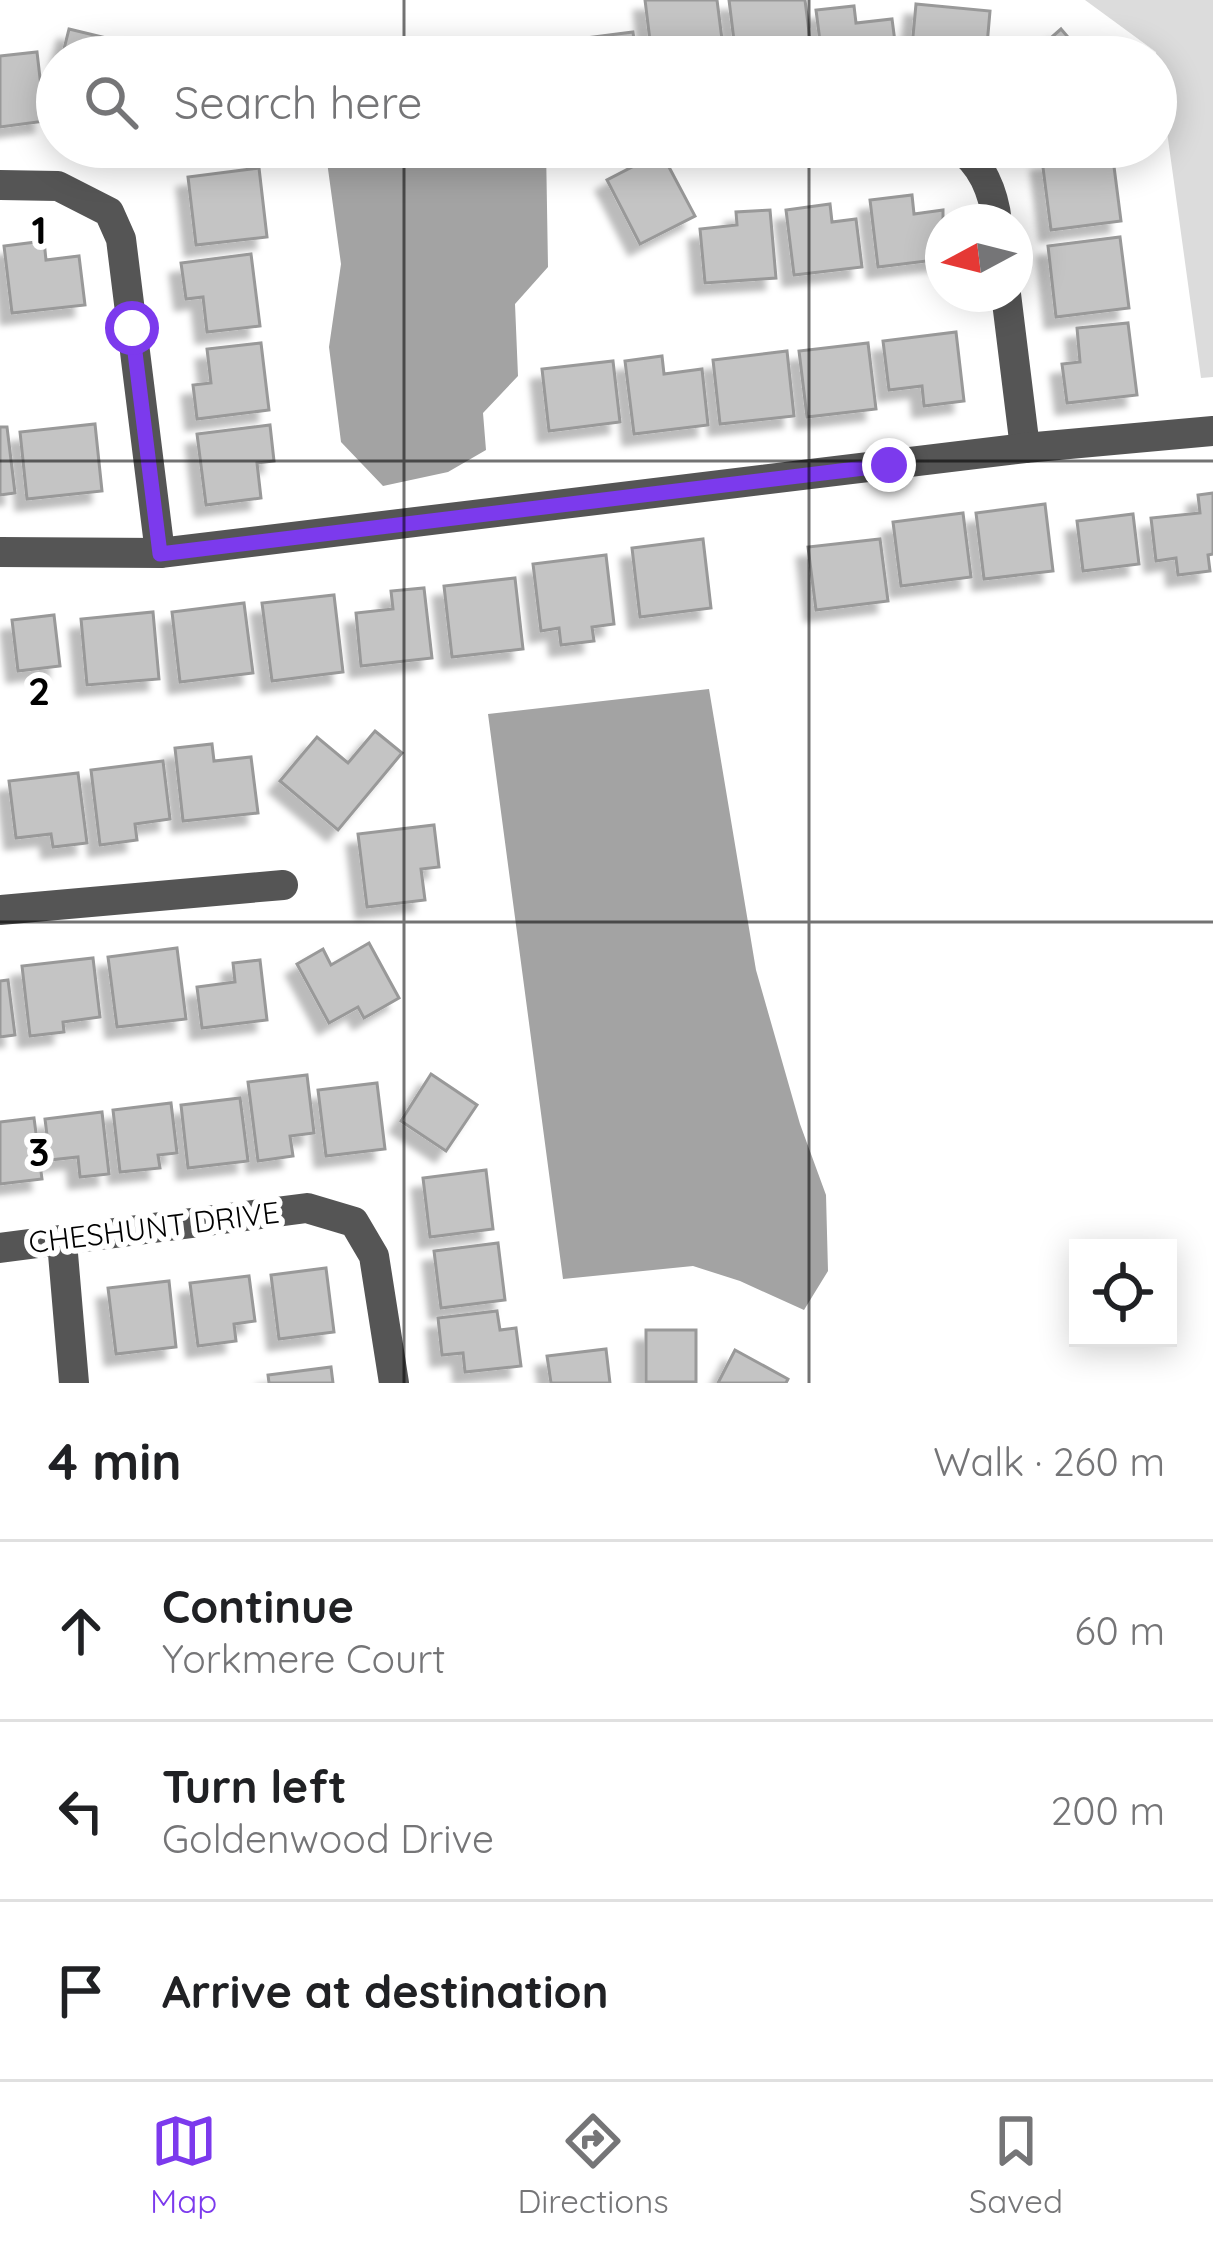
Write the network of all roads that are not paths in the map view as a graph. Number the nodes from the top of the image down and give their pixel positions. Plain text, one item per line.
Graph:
1 (978, 168) edge
2 (0, 185) edge
3 (995, 204) edge
4 (1008, 312) edge
5 (1213, 430) edge
6 (1025, 448) junction
7 (0, 552) edge
8 (160, 554) junction
9 (283, 885) dead end
10 (0, 910) edge
11 (62, 1242) junction
12 (0, 1248) edge
13 (74, 1383) edge
14 (394, 1383) edge

1 - 3 street
2 - 8 street
4 - 6 street
5 - 6 street
6 - 8 street
7 - 8 street
9 - 10 street
11 - 12 street, CHESHUNT DRIVE
11 - 13 street
11 - 14 street, CHESHUNT DRIVE

